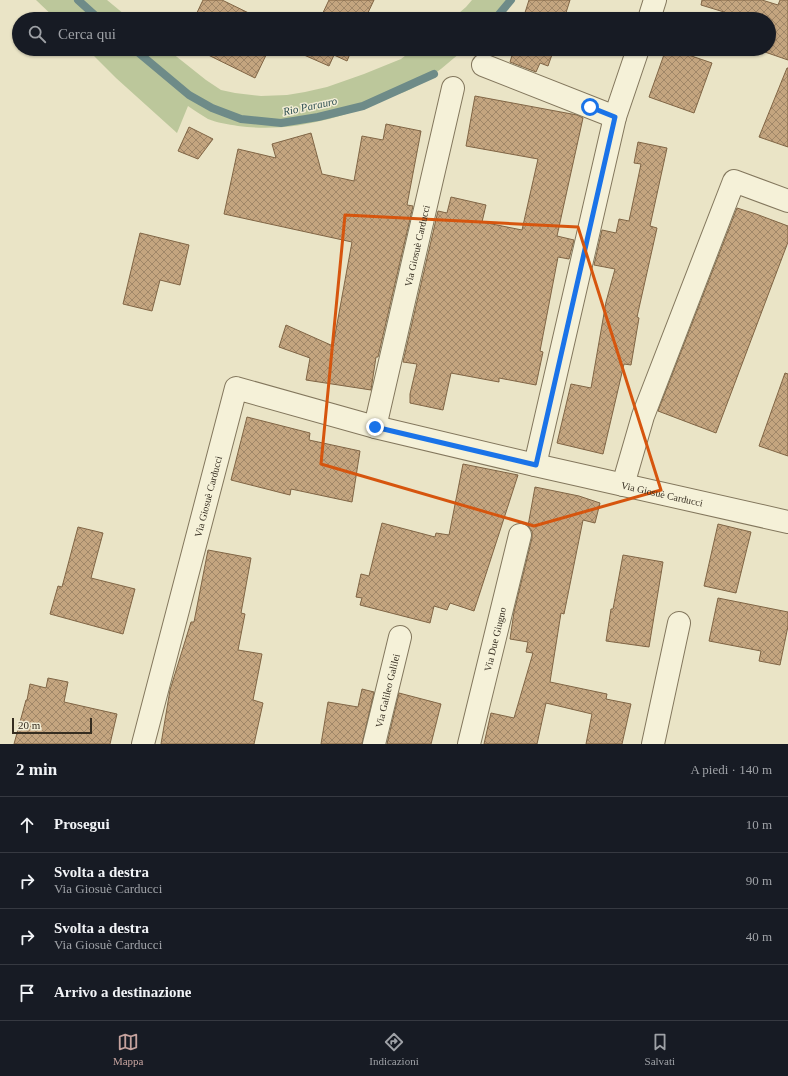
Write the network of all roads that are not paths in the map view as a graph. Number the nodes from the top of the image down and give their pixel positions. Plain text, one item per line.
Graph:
1 (655, 0) edge
2 (651, 12) edge
3 (636, 56) edge
4 (483, 65) dead end
5 (453, 88) dead end
6 (615, 117) junction
7 (788, 202) edge
8 (375, 427) junction
9 (536, 465) junction
10 (623, 485) junction
11 (788, 522) edge
12 (520, 534) dead end
13 (679, 623) dead end
14 (400, 637) dead end
15 (143, 744) edge
16 (374, 744) edge
17 (469, 744) edge
18 (653, 744) edge

1 - 2 street
3 - 6 street
4 - 6 street
5 - 8 street, Via Giosuè Carducci
6 - 9 street
7 - 10 street
8 - 9 street, Via Giosuè Carducci
8 - 15 street, Via Giosuè Carducci
9 - 10 street, Via Giosuè Carducci
10 - 11 street, Via Giosuè Carducci
12 - 17 street, Via Due Giugno
13 - 18 street
14 - 16 street, Via Galileo Galilei

